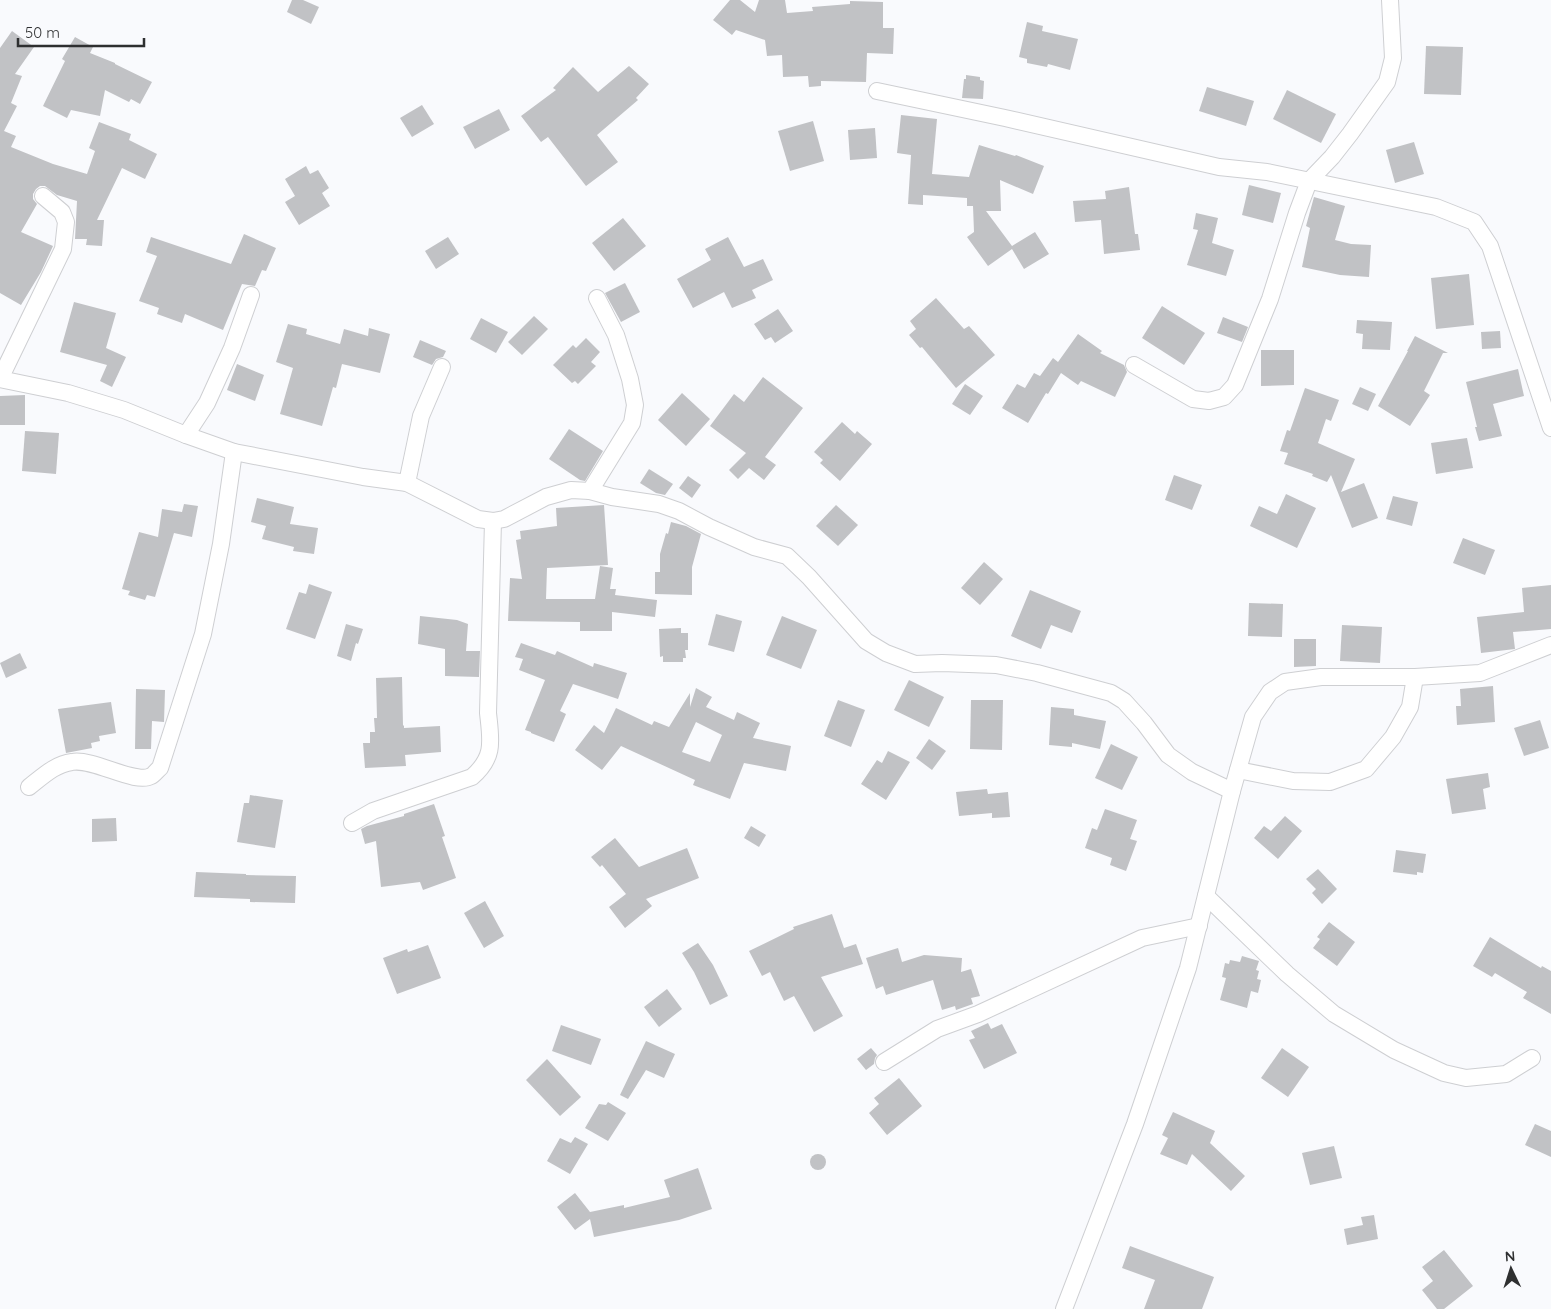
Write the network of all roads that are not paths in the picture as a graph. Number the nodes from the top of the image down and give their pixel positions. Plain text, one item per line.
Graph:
1 (1390, 0) edge
2 (876, 91) dead end
3 (1309, 181) junction
4 (43, 196) dead end
5 (251, 295) dead end
6 (598, 298) dead end
7 (1134, 365) dead end
8 (442, 367) dead end
9 (0, 379) edge
10 (1551, 428) edge
11 (186, 435) junction
12 (234, 452) junction
13 (407, 483) junction
14 (590, 491) junction
15 (493, 521) junction
16 (1551, 644) edge
17 (1415, 677) junction
18 (1238, 770) junction
19 (29, 787) dead end
20 (1232, 792) junction
21 (352, 823) dead end
22 (1206, 896) junction
23 (1199, 926) junction
24 (1532, 1058) dead end
25 (884, 1062) dead end
26 (1064, 1309) edge

1 - 3 street
2 - 3 street
3 - 7 street
3 - 10 street
4 - 9 street
5 - 11 street
6 - 14 street
8 - 13 street
9 - 11 street
11 - 12 street
12 - 13 street
12 - 19 street
13 - 15 street
14 - 15 street
14 - 20 street
15 - 21 street
16 - 17 street
17 - 18 street
17 - 18 street
18 - 20 street
20 - 22 street
22 - 23 street
22 - 24 street
23 - 25 street
23 - 26 street

